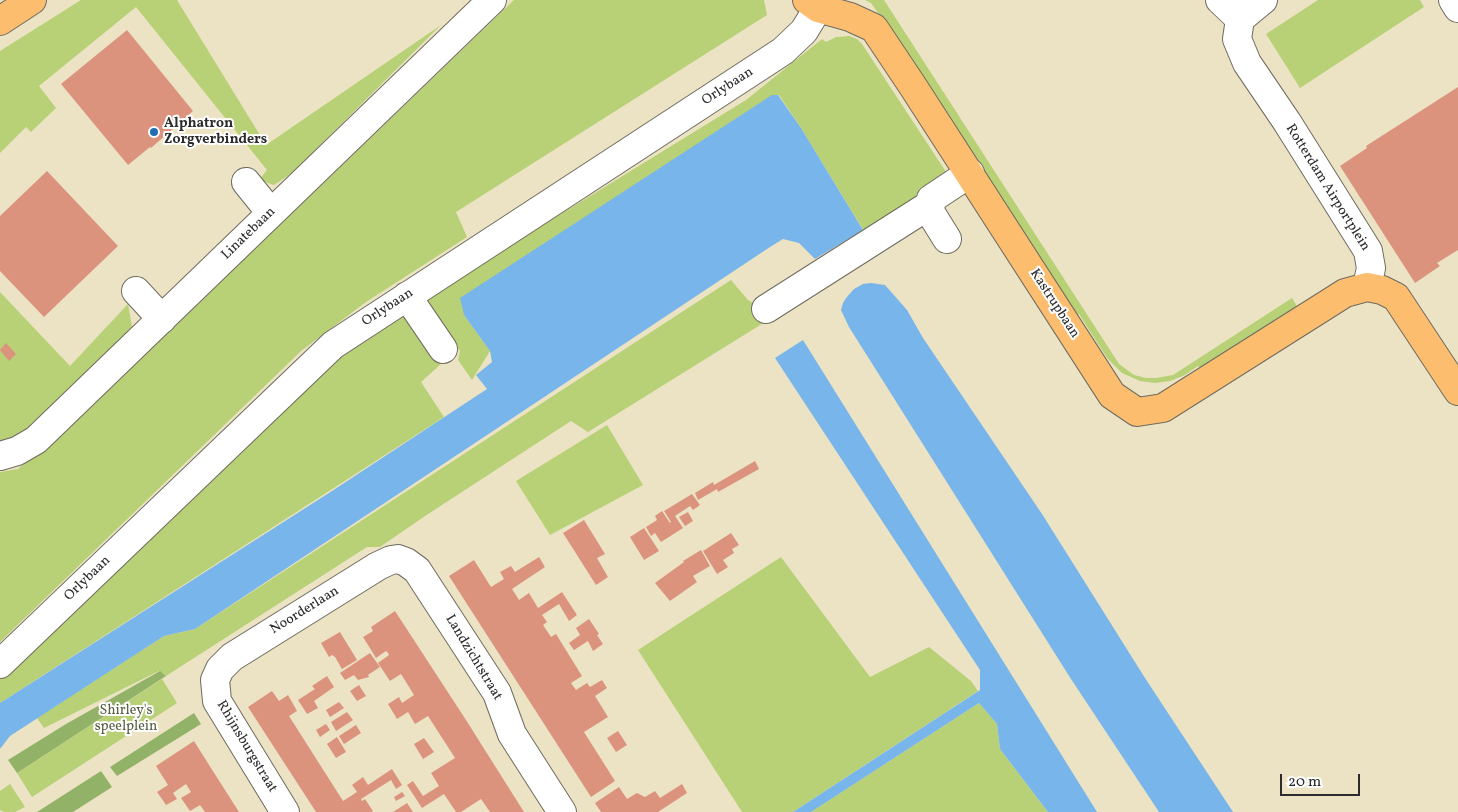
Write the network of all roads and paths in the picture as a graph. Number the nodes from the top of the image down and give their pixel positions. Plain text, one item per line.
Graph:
1 (32, 0) edge
2 (492, 0) edge
3 (1220, 0) edge
4 (1264, 0) edge
5 (1453, 0) edge
6 (813, 4) edge
7 (1458, 8) edge
8 (1240, 19) junction
9 (0, 21) edge
10 (970, 173) junction
11 (246, 182) dead end
12 (930, 204) junction
13 (271, 213) junction
14 (947, 239) dead end
15 (1367, 287) junction
16 (136, 291) dead end
17 (407, 296) junction
18 (766, 309) dead end
19 (162, 318) junction
20 (443, 349) dead end
21 (1458, 391) edge
22 (0, 456) edge
23 (406, 562) joint
24 (0, 664) edge
25 (215, 680) joint
26 (285, 812) edge
27 (562, 812) edge

1 - 9 main road
2 - 13 street, Linatebaan
3 - 8 street
4 - 8 street
5 - 7 street
6 - 10 main road, Kastrupbaan
6 - 17 street, Orlybaan
8 - 15 street, Rotterdam Airportplein
10 - 12 street
10 - 15 main road, Kastrupbaan
11 - 13 street
12 - 14 street
12 - 18 street
13 - 19 street, Linatebaan
15 - 21 main road
16 - 19 street
17 - 20 street
17 - 24 street, Orlybaan
19 - 22 street, Linatebaan
23 - 25 street, Noorderlaan
23 - 27 street, Landzichtstraat
25 - 26 street, Rhijnsburgstraat

